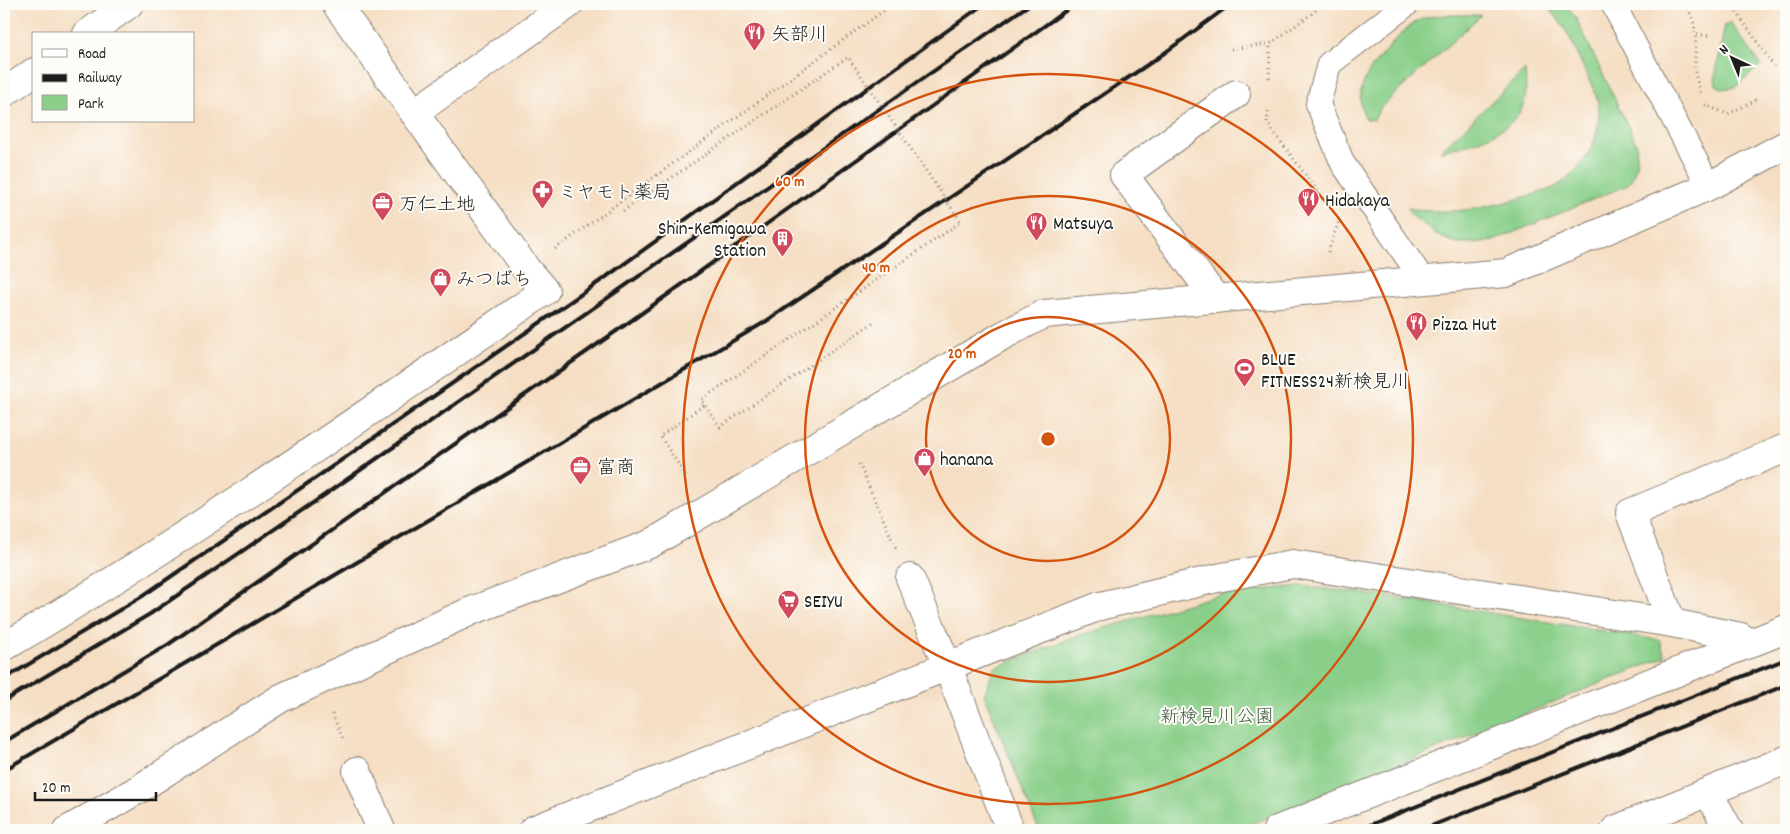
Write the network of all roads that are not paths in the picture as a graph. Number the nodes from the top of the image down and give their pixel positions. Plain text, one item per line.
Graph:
1 (129, 4) edge
2 (336, 4) edge
3 (569, 4) edge
4 (1407, 4) edge
5 (1613, 4) edge
6 (90, 32) edge
7 (32, 73) edge
8 (4, 93) edge
9 (1236, 94) dead end
10 (414, 113) junction
11 (1786, 145) edge
12 (1709, 186) junction
13 (1424, 280) junction
14 (1216, 299) junction
15 (1786, 448) edge
16 (910, 578) road end
17 (1672, 623) junction
18 (1786, 629) edge
19 (1749, 644) junction
20 (4, 647) edge
21 (947, 665) junction
22 (1786, 760) edge
23 (357, 771) dead end
24 (1708, 792) junction
25 (68, 830) edge
26 (381, 830) edge
27 (533, 830) edge
28 (1010, 830) edge
29 (1277, 830) edge
30 (1615, 830) edge
31 (1729, 830) edge

1 - 6 street
2 - 10 street
3 - 10 street
4 - 13 lane
5 - 12 lane
7 - 8 street
9 - 14 street
10 - 20 street
11 - 12 street
12 - 13 street
13 - 14 street
14 - 25 street
15 - 17 street
16 - 21 street
17 - 19 street
17 - 21 street
18 - 19 street
19 - 29 street
21 - 27 street
21 - 28 street
22 - 24 street
23 - 26 street
24 - 30 street
24 - 31 street

